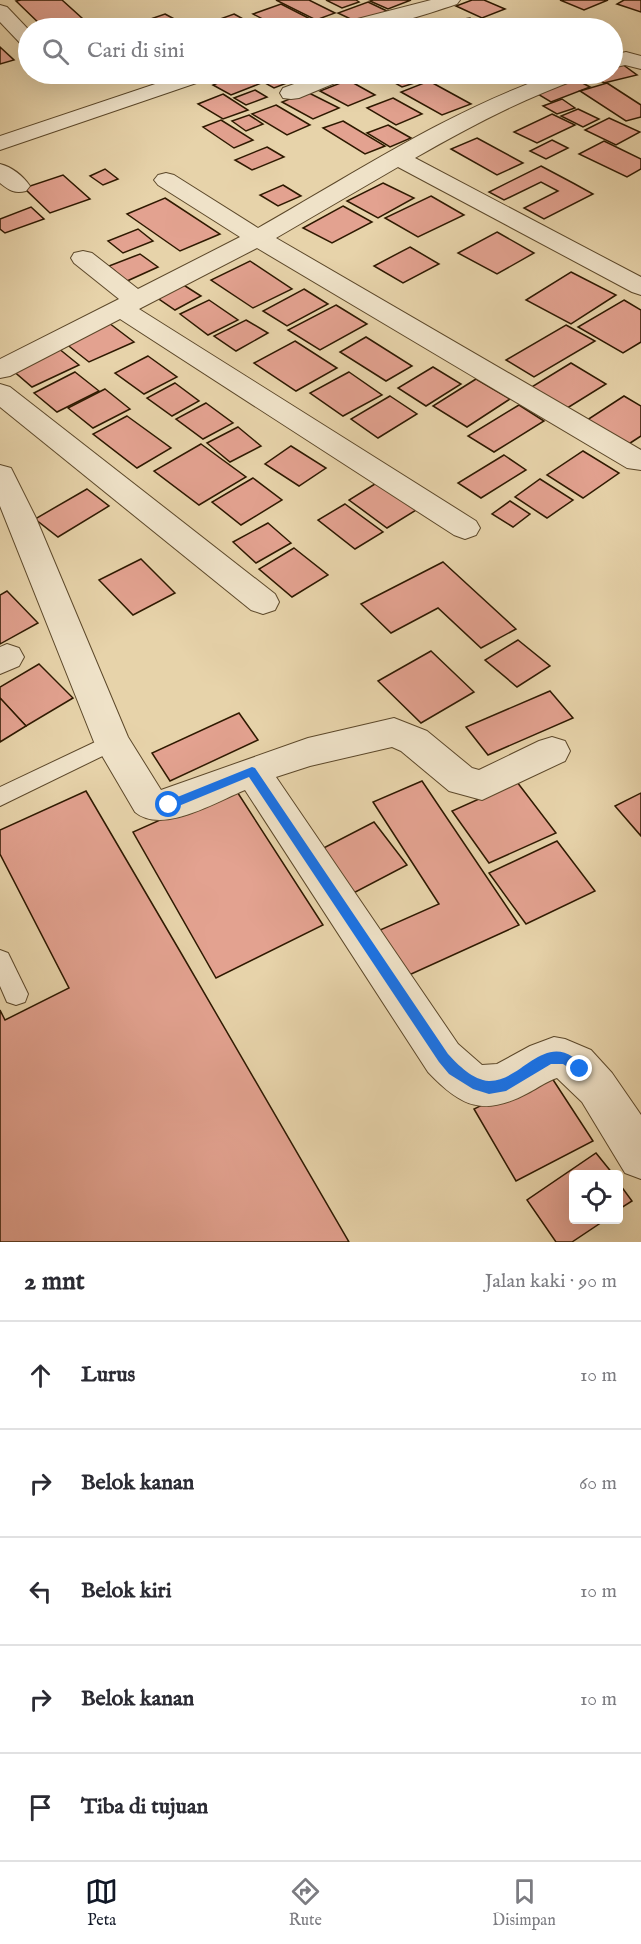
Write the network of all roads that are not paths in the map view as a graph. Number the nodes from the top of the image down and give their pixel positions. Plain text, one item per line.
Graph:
1 (450, 0) edge
2 (0, 11) edge
3 (418, 11) junction
4 (388, 18) edge
5 (423, 18) edge
6 (18, 30) edge
7 (623, 59) edge
8 (641, 63) edge
9 (174, 84) edge
10 (314, 84) edge
11 (546, 84) edge
12 (291, 93) dead end
13 (0, 143) edge
14 (398, 158) junction
15 (0, 171) edge
16 (166, 180) dead end
17 (18, 186) dead end
18 (258, 238) junction
19 (82, 258) dead end
20 (641, 287) edge
21 (128, 304) junction
22 (0, 370) edge
23 (0, 393) edge
24 (637, 461) dead end
25 (0, 475) edge
26 (10, 526) edge
27 (465, 528) dead end
28 (263, 602) dead end
29 (112, 742) junction
30 (552, 751) dead end
31 (252, 771) junction
32 (0, 797) edge
33 (0, 961) edge
34 (16, 994) dead end
35 (641, 1157) edge

1 - 3 street
2 - 6 street
3 - 4 street
3 - 5 street
7 - 8 street
9 - 13 street
10 - 12 street
11 - 14 street
14 - 18 street
14 - 20 street
15 - 17 street
16 - 18 street
18 - 21 street
18 - 24 street
19 - 21 street
21 - 22 street
21 - 27 street
23 - 28 street
25 - 26 street
26 - 29 street
29 - 31 street
29 - 32 lane
30 - 31 street
31 - 35 street
33 - 34 lane

